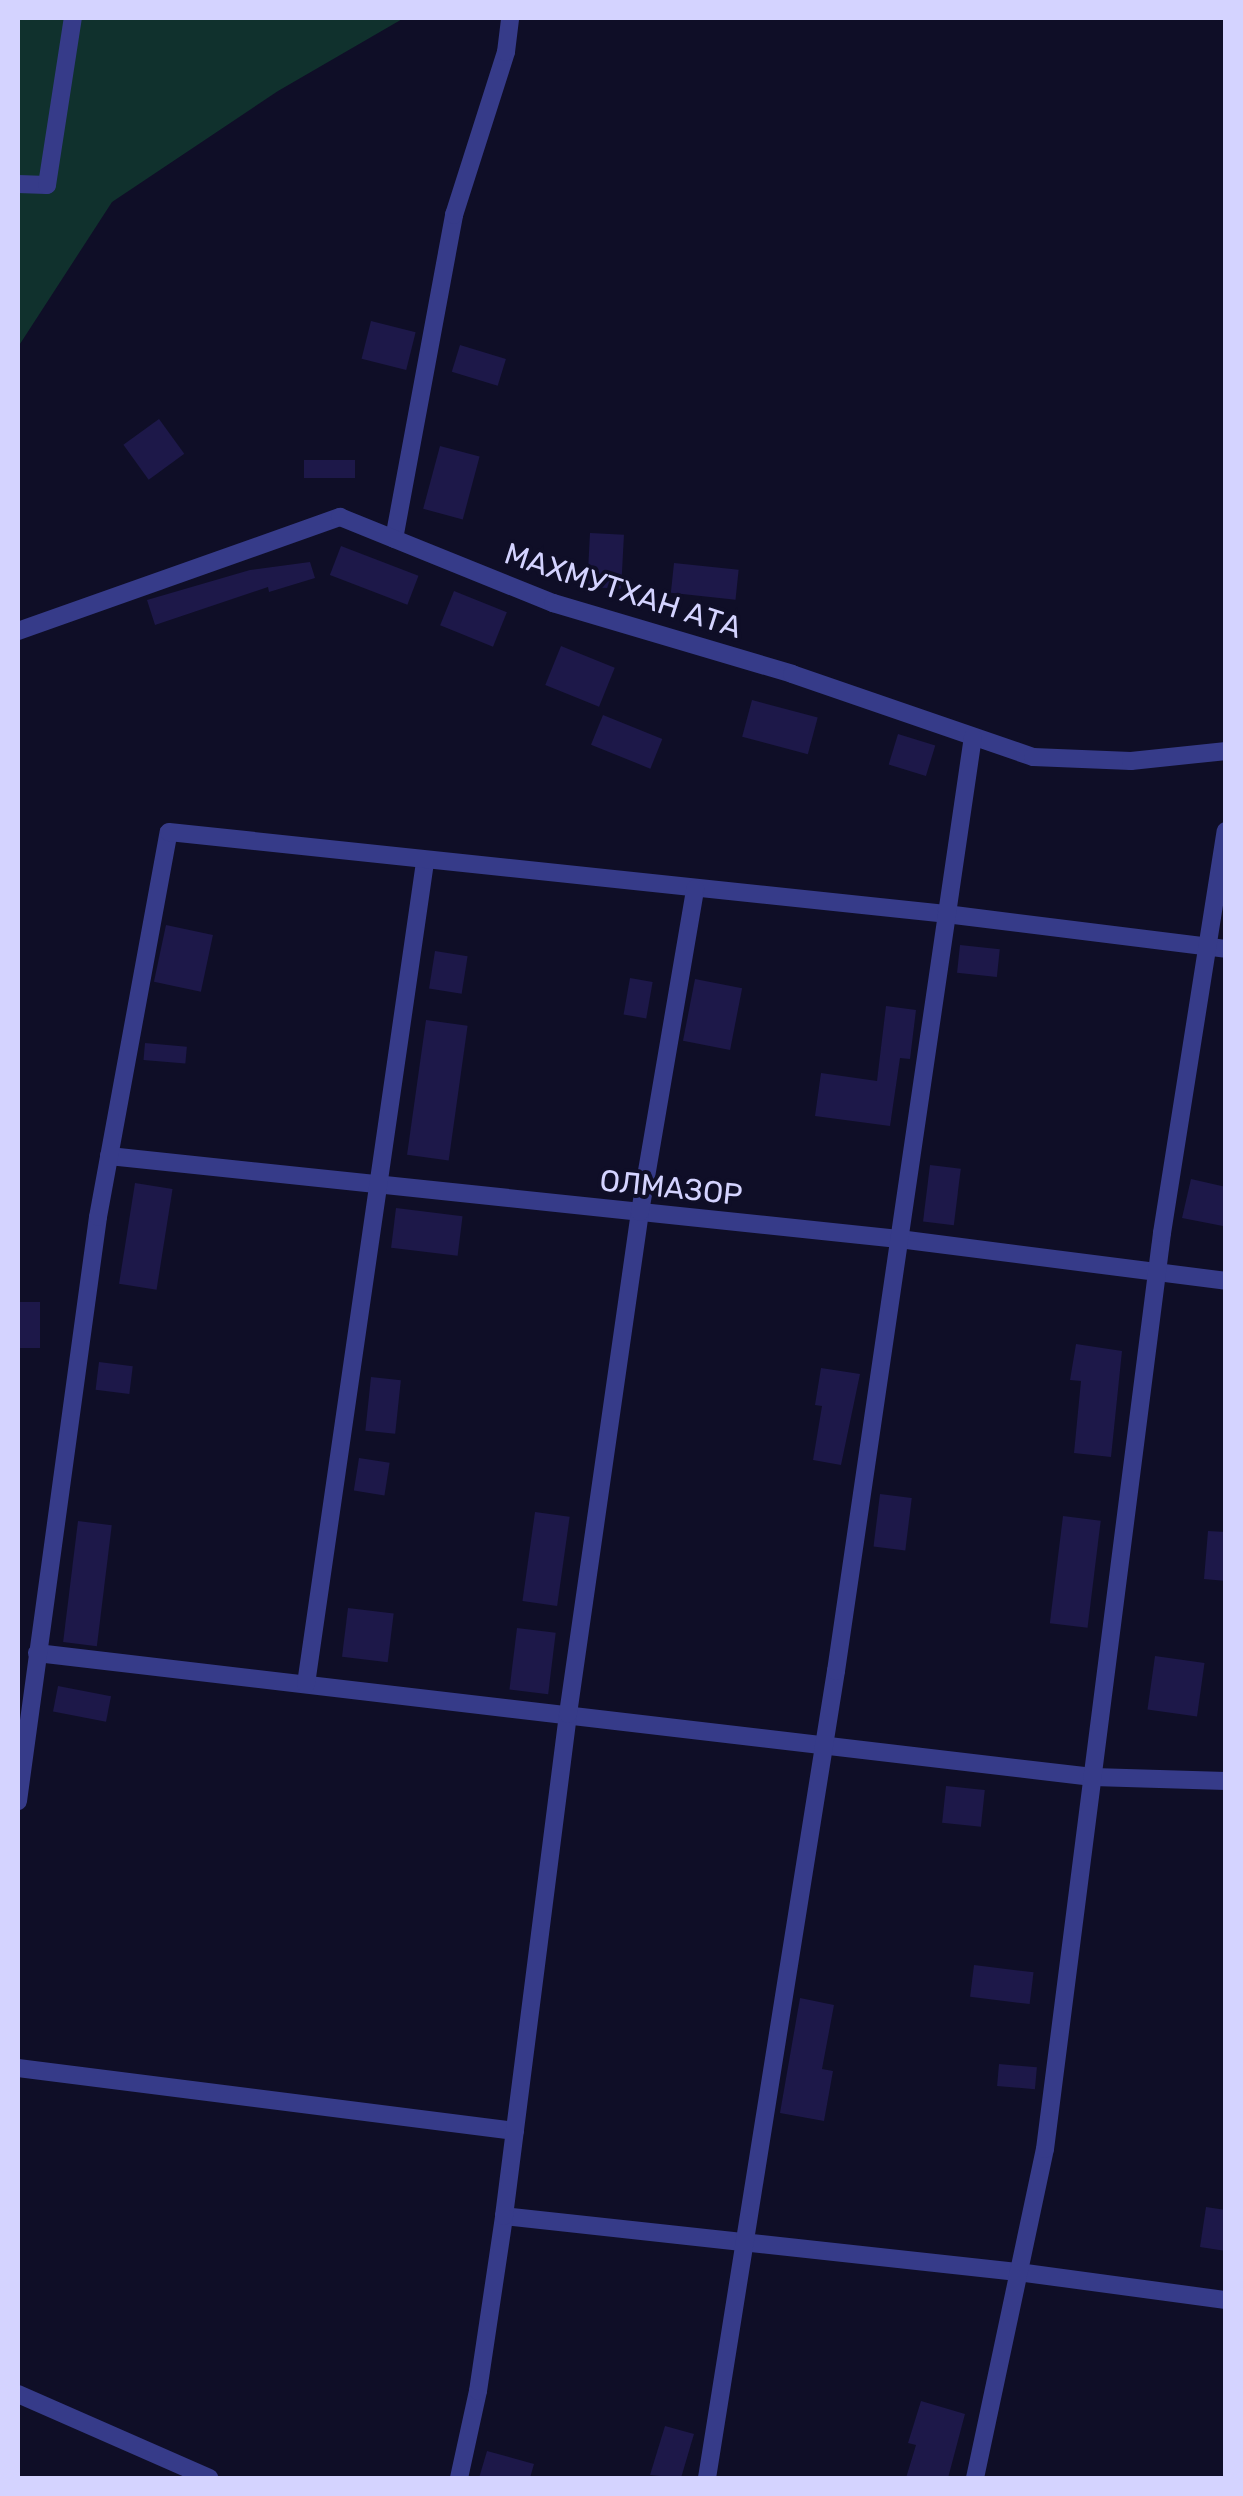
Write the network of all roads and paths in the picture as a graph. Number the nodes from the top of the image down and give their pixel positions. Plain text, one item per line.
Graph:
1 (73, 18) edge
2 (510, 18) edge
3 (18, 184) edge
4 (394, 539) junction
5 (18, 631) edge
6 (972, 736) junction
7 (1226, 751) edge
8 (1226, 831) edge
9 (425, 862) junction
10 (694, 889) junction
11 (946, 914) junction
12 (1216, 947) edge
13 (109, 1156) junction
14 (381, 1184) junction
15 (640, 1212) junction
16 (899, 1240) junction
17 (1157, 1274) junction
18 (1226, 1281) edge
19 (37, 1653) junction
20 (306, 1684) junction
21 (568, 1714) junction
22 (825, 1744) junction
23 (1093, 1777) junction
24 (1226, 1781) edge
25 (18, 1801) edge
26 (18, 2068) edge
27 (515, 2131) junction
28 (504, 2216) junction
29 (748, 2244) junction
30 (1018, 2272) junction
31 (1226, 2300) edge
32 (18, 2394) edge
33 (190, 2467) edge
34 (208, 2478) edge
35 (459, 2478) edge
36 (707, 2478) edge
37 (974, 2478) edge

1 - 3 street
2 - 4 street
4 - 5 street, МАХМУТХАН АТА
4 - 6 street, МАХМУТХАН АТА
6 - 7 street, МАХМУТХАН АТА
6 - 11 street
8 - 12 street
9 - 10 street
9 - 13 street
9 - 14 street
10 - 11 street
10 - 15 street
11 - 12 street
11 - 16 street
12 - 17 street
13 - 14 street, ОЛМАЗОР
13 - 19 street
14 - 15 street, ОЛМАЗОР
14 - 20 street
15 - 16 street, ОЛМАЗОР
15 - 21 street
16 - 17 street, ОЛМАЗОР
16 - 22 street
17 - 18 street, ОЛМАЗОР
17 - 23 street
19 - 20 street
19 - 25 street
20 - 21 street
21 - 22 street
21 - 27 street
22 - 23 street
22 - 29 street
23 - 24 street
23 - 30 street
26 - 27 street
27 - 28 street
28 - 29 street
28 - 35 street
29 - 30 street
29 - 36 street
30 - 31 street
30 - 37 street
32 - 33 street
33 - 34 street

